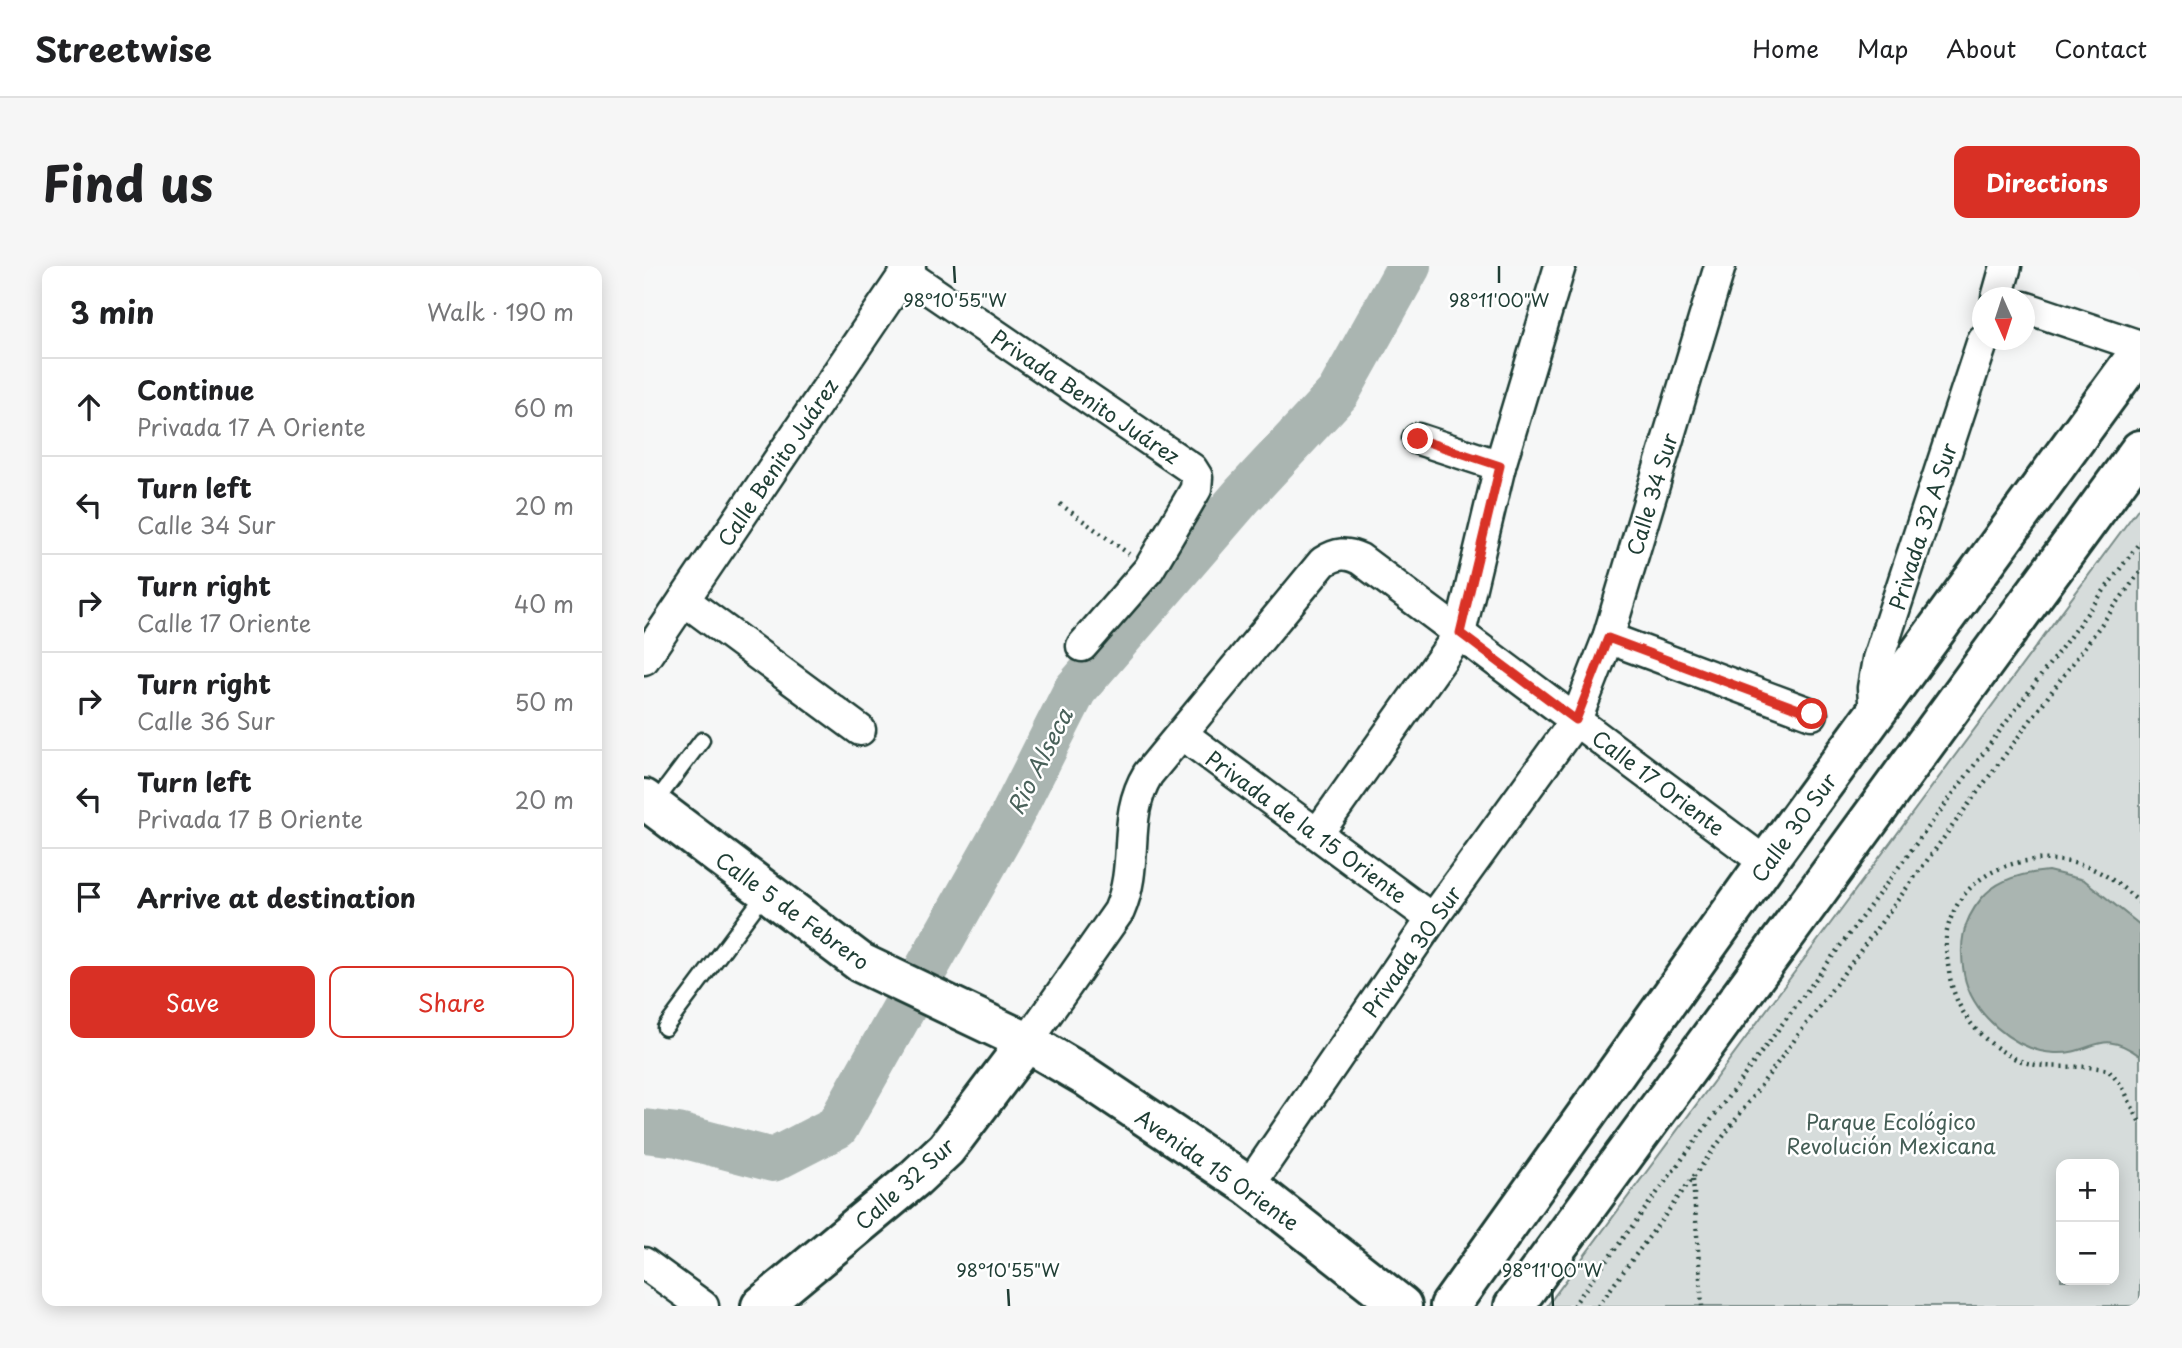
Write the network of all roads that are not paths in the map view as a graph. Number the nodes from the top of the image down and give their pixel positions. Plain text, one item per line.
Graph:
1 (1560, 266) edge
2 (1720, 266) edge
3 (2006, 266) edge
4 (908, 270) edge
5 (2000, 287) edge
6 (2035, 311) edge
7 (2140, 349) edge
8 (1980, 350) edge
9 (1418, 439) dead end
10 (2140, 450) edge
11 (1500, 466) junction
12 (684, 600) junction
13 (1460, 633) junction
14 (1608, 638) junction
15 (1082, 646) dead end
16 (644, 659) edge
17 (1812, 714) dead end
18 (1875, 714) junction
19 (1576, 720) junction
20 (860, 730) dead end
21 (1182, 734) junction
22 (702, 740) dead end
23 (648, 802) edge
24 (1318, 832) junction
25 (1766, 863) junction
26 (767, 891) junction
27 (1432, 919) junction
28 (665, 1028) dead end
29 (1027, 1042) junction
30 (1249, 1186) junction
31 (644, 1263) edge
32 (703, 1306) edge
33 (761, 1306) edge
34 (1402, 1306) edge
35 (1450, 1306) edge
36 (1514, 1306) edge

1 - 11 street
2 - 14 street, Calle 34 Sur
3 - 5 street
4 - 12 street, Calle Benito Juárez
4 - 15 street, Privada Benito Juárez
6 - 7 street
7 - 18 main road, Calle 30 Sur
8 - 18 street, Privada 32 A Sur
9 - 11 street
10 - 36 main road
11 - 13 street
12 - 16 street, Calle Benito Juárez
12 - 20 street
13 - 19 street, Calle 17 Oriente
13 - 21 street, Calle 17 Oriente
13 - 24 street
14 - 17 street
14 - 19 street, Calle 34 Sur
18 - 25 main road, Calle 30 Sur
19 - 25 street, Calle 17 Oriente
19 - 27 street, Privada 30 Sur
21 - 24 street, Privada de la 15 Oriente
21 - 29 street
22 - 23 lane
23 - 26 main road, Calle 5 de Febrero
24 - 27 street, Privada de la 15 Oriente
25 - 35 main road, Calle 30 Sur
26 - 28 lane
26 - 29 main road, Calle 5 de Febrero
27 - 30 street, Privada 30 Sur
29 - 30 main road, Avenida 15 Oriente
29 - 33 main road, Calle 32 Sur
30 - 34 main road, Avenida 15 Oriente
31 - 32 street

